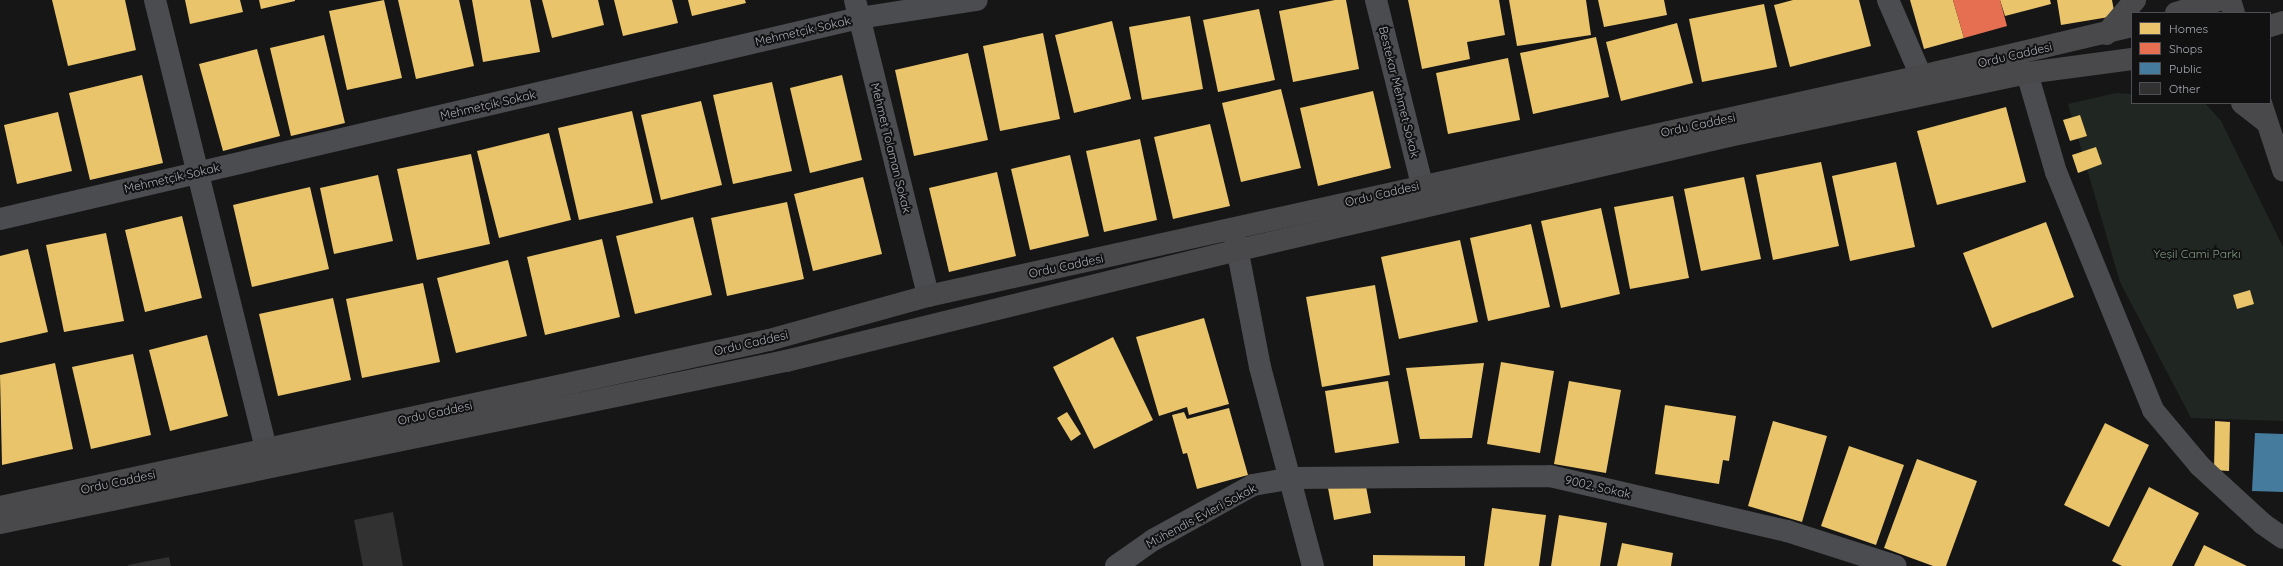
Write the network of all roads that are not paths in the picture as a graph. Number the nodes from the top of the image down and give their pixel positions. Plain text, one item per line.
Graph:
1 (155, 0) edge
2 (977, 0) edge
3 (1376, 0) edge
4 (1888, 0) edge
5 (2135, 0) edge
6 (2219, 0) edge
7 (2230, 0) edge
8 (857, 9) edge
9 (2179, 12) edge
10 (2234, 12) edge
11 (2283, 22) edge
12 (2131, 26) edge
13 (2271, 26) edge
14 (2106, 34) junction
15 (2126, 64) edge
16 (2028, 73) junction
17 (1921, 76) junction
18 (2244, 104) edge
19 (2263, 113) edge
20 (2283, 170) edge
21 (197, 172) junction
22 (1422, 185) junction
23 (0, 219) edge
24 (1233, 229) junction
25 (1239, 250) junction
26 (928, 296) junction
27 (266, 450) junction
28 (1291, 478) junction
29 (0, 508) edge
30 (0, 523) edge
31 (2283, 538) edge
32 (1116, 566) edge
33 (1313, 566) edge
34 (1896, 566) edge

1 - 21 street
2 - 8 street, Mehmetçik Sokak
3 - 22 street, Bestekar Mehmet Sokak
4 - 17 street
5 - 14 main road
6 - 9 main road
7 - 10 main road
8 - 21 street, Mehmetçik Sokak
8 - 26 street, Mehmet Tolaman Sokak
11 - 13 main road
12 - 14 main road, Ordu Caddesi
14 - 17 main road, Ordu Caddesi
15 - 16 main road, Ordu Caddesi
16 - 25 main road, Ordu Caddesi
16 - 31 street
17 - 22 main road, Ordu Caddesi
18 - 19 main road
19 - 20 main road
21 - 23 street, Mehmetçik Sokak
21 - 27 street
22 - 24 main road, Ordu Caddesi
24 - 25 street
24 - 26 main road, Ordu Caddesi
25 - 28 street
25 - 30 main road, Ordu Caddesi
26 - 27 main road, Ordu Caddesi
27 - 29 main road, Ordu Caddesi
28 - 32 street, Mühendis Evleri Sokak
28 - 33 street
28 - 34 street, 9002. Sokak

